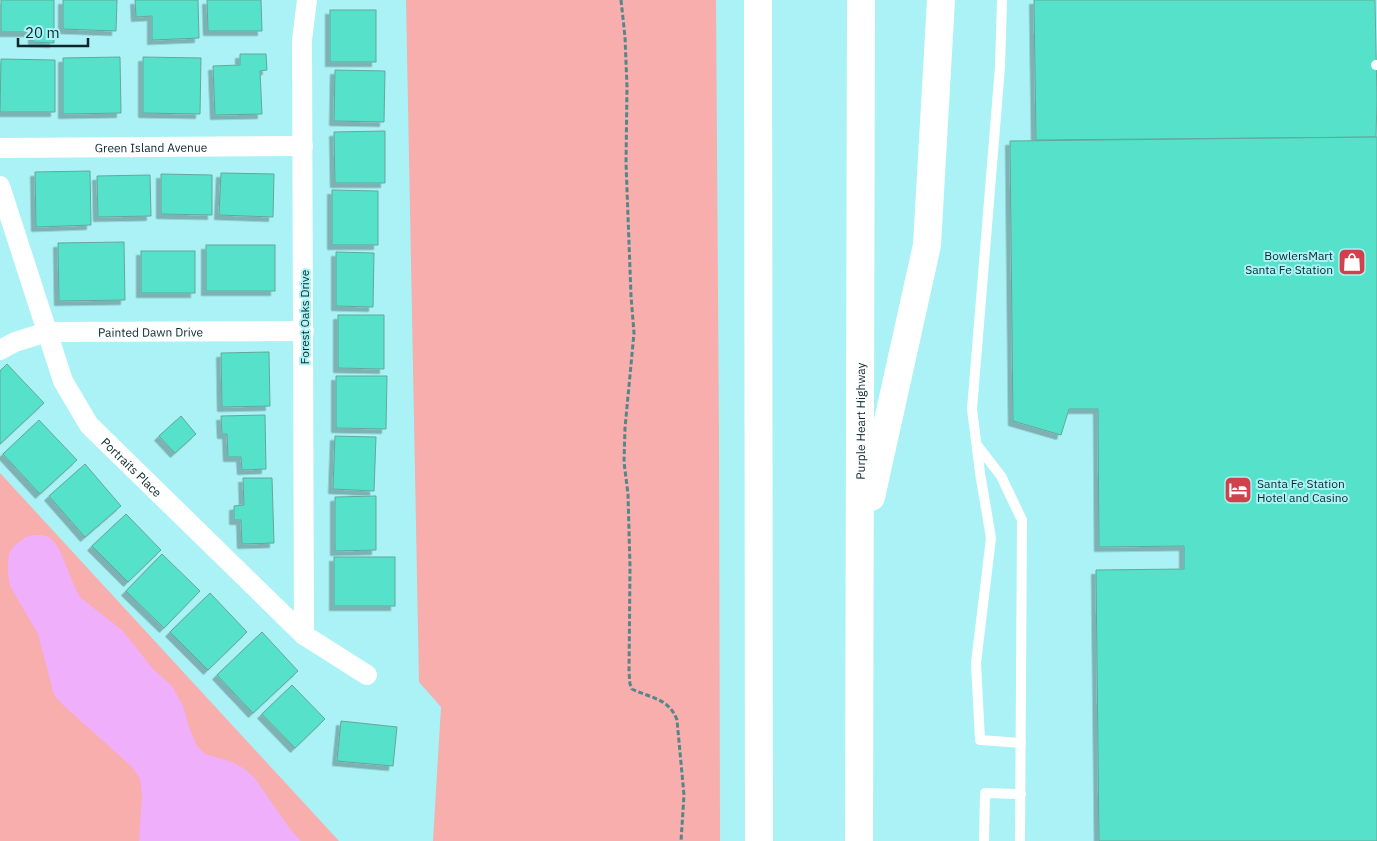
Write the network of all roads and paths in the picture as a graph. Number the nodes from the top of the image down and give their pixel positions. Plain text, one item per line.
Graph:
1 (307, 0) edge
2 (621, 0) edge
3 (758, 0) edge
4 (861, 0) edge
5 (941, 0) edge
6 (1002, 0) edge
7 (303, 146) junction
8 (0, 148) edge
9 (0, 186) edge
10 (304, 331) junction
11 (47, 332) junction
12 (0, 350) edge
13 (977, 445) junction
14 (860, 548) junction
15 (304, 635) junction
16 (368, 674) dead end
17 (1021, 743) junction
18 (1021, 794) junction
19 (681, 841) edge
20 (759, 841) edge
21 (859, 841) edge
22 (984, 841) edge
23 (1020, 841) edge

1 - 7 street, Forest Oaks Drive
2 - 19 path
3 - 20 highway
4 - 14 highway, Purple Heart Highway
5 - 14 highway
6 - 13 lane
7 - 8 street, Green Island Avenue
7 - 10 street, Forest Oaks Drive
9 - 11 street, Portraits Place
10 - 11 street, Painted Dawn Drive
10 - 15 street, Forest Oaks Drive
11 - 12 street, Painted Dawn Drive
11 - 15 street, Portraits Place
13 - 17 lane
13 - 17 lane
14 - 21 highway, Purple Heart Highway
15 - 16 street, Portraits Place
17 - 18 lane
18 - 22 lane
18 - 23 lane

